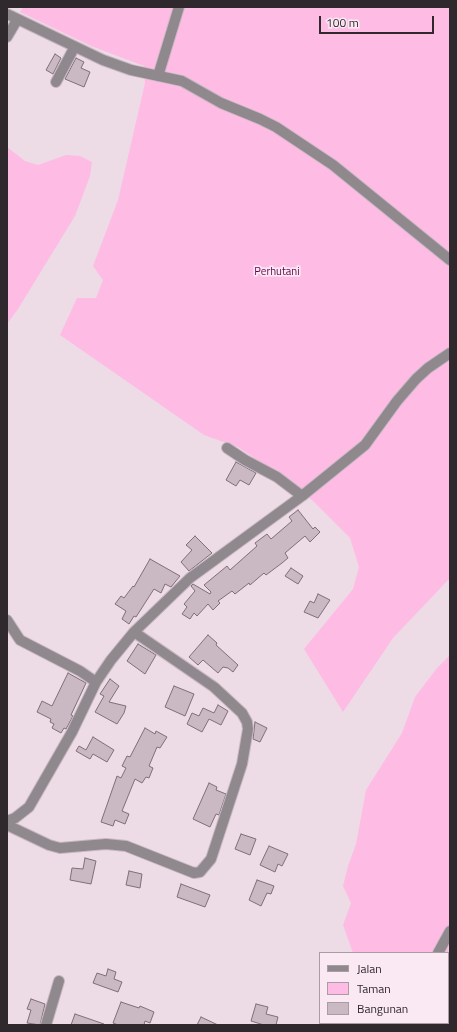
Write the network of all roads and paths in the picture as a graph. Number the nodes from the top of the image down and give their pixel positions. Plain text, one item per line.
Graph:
1 (179, 7) edge
2 (7, 14) edge
3 (17, 20) junction
4 (7, 37) edge
5 (74, 48) junction
6 (158, 76) junction
7 (56, 82) dead end
8 (450, 260) edge
9 (450, 353) edge
10 (227, 448) dead end
11 (302, 496) junction
12 (7, 620) edge
13 (134, 632) junction
14 (96, 682) junction
15 (7, 821) edge
16 (7, 825) edge
17 (450, 931) edge
18 (439, 952) edge
19 (59, 981) dead end
20 (46, 1025) edge

1 - 6 street
2 - 3 street
3 - 4 street
3 - 5 street
5 - 6 street
5 - 7 street
6 - 8 street
9 - 11 street
10 - 11 street
11 - 13 street
12 - 14 street
13 - 14 street
13 - 16 street
14 - 15 street
17 - 18 street
19 - 20 street

